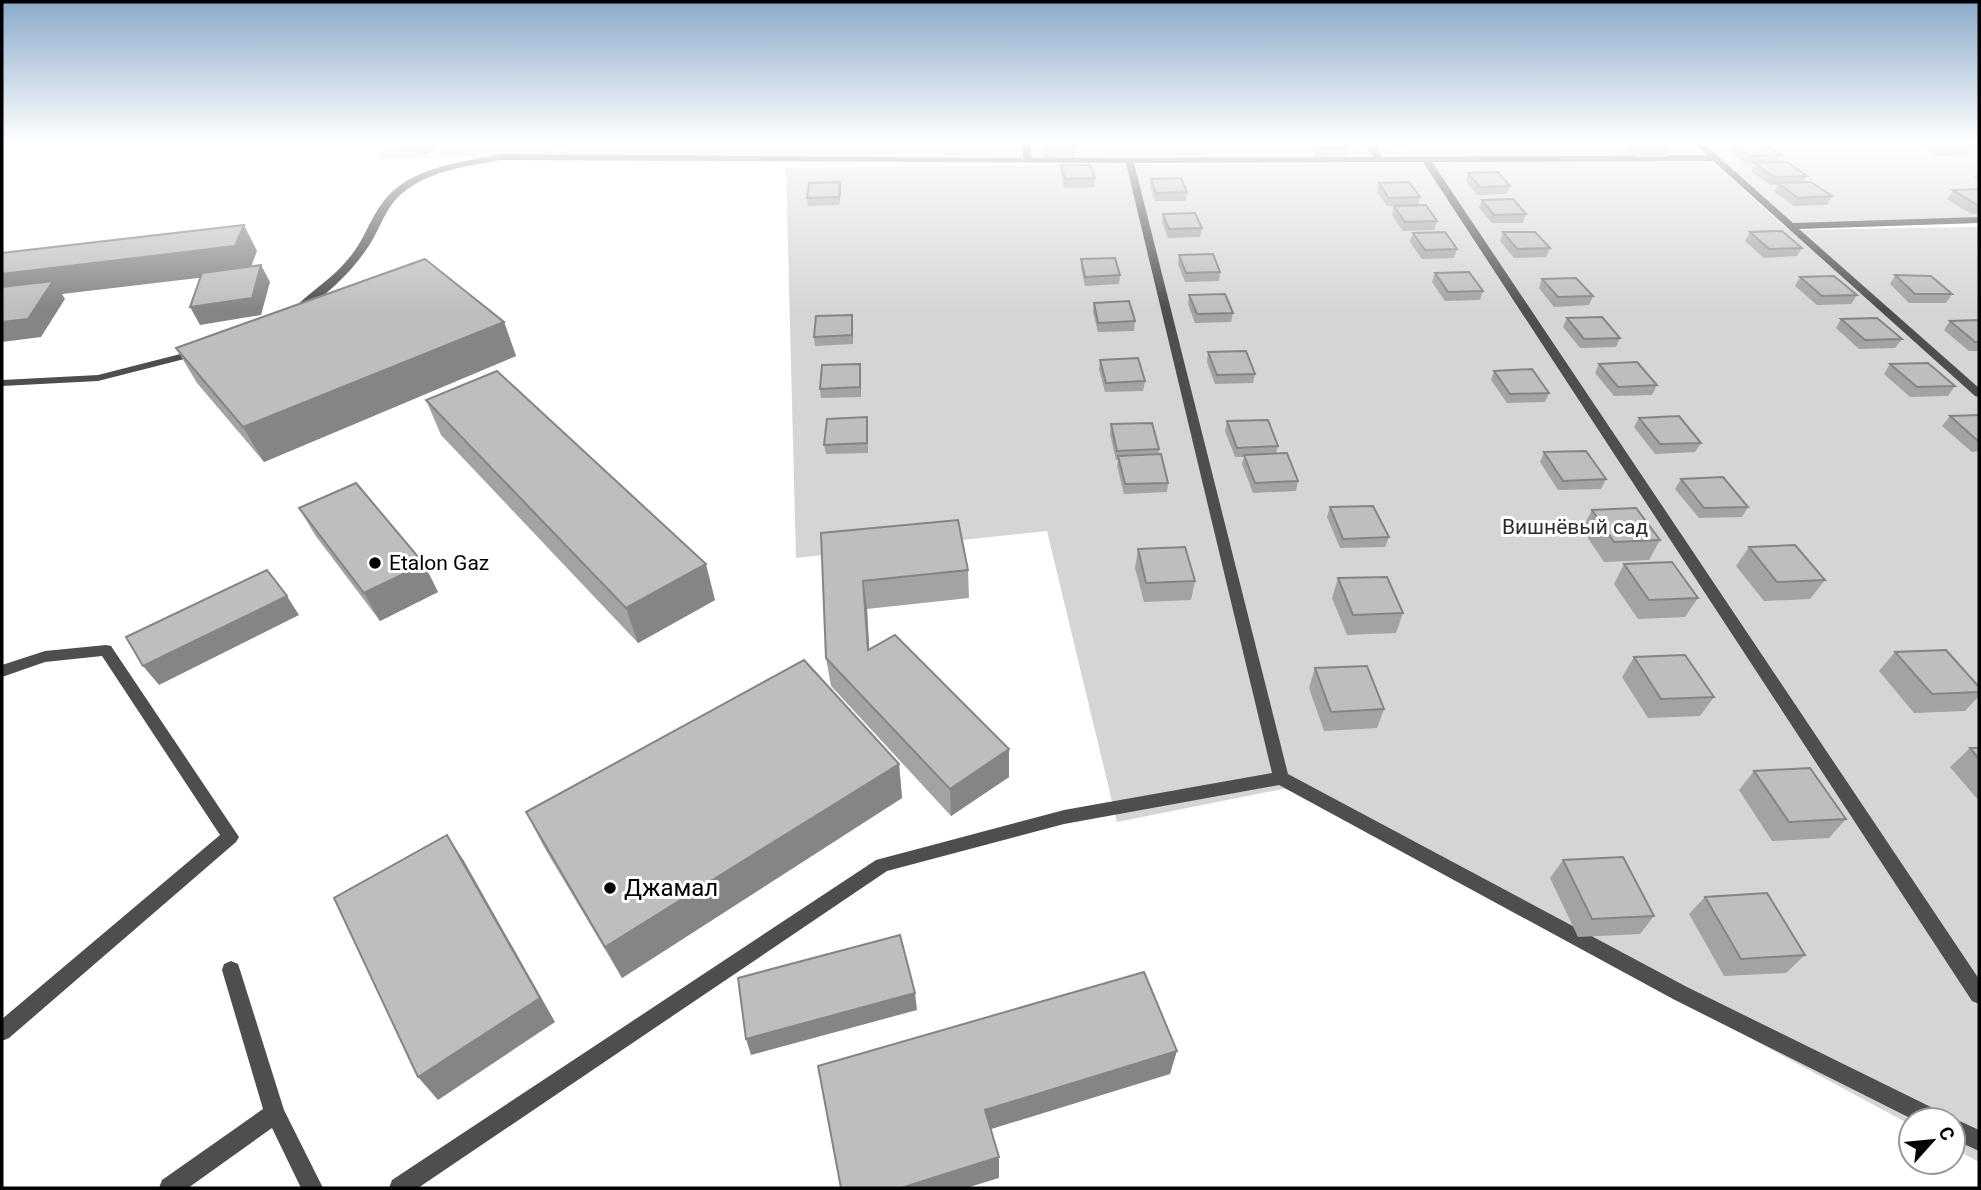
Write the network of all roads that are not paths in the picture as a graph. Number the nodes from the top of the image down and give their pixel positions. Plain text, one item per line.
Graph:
1 (391, 199) edge
2 (1138, 199) edge
3 (1452, 199) edge
4 (1760, 199) edge
5 (1979, 220) edge
6 (1792, 226) junction
7 (292, 313) edge
8 (211, 349) edge
9 (2, 383) edge
10 (1979, 394) edge
11 (2, 671) edge
12 (1281, 778) junction
13 (231, 970) dead end
14 (1979, 995) edge
15 (2, 1031) edge
16 (1908, 1106) edge
17 (275, 1113) junction
18 (170, 1188) edge
19 (312, 1188) edge
20 (400, 1188) edge

1 - 7 lane
2 - 12 lane
3 - 14 lane
4 - 6 lane
5 - 6 lane
6 - 10 lane
8 - 9 lane
11 - 15 lane
12 - 16 lane
12 - 20 lane
13 - 17 lane
17 - 18 lane
17 - 19 lane

